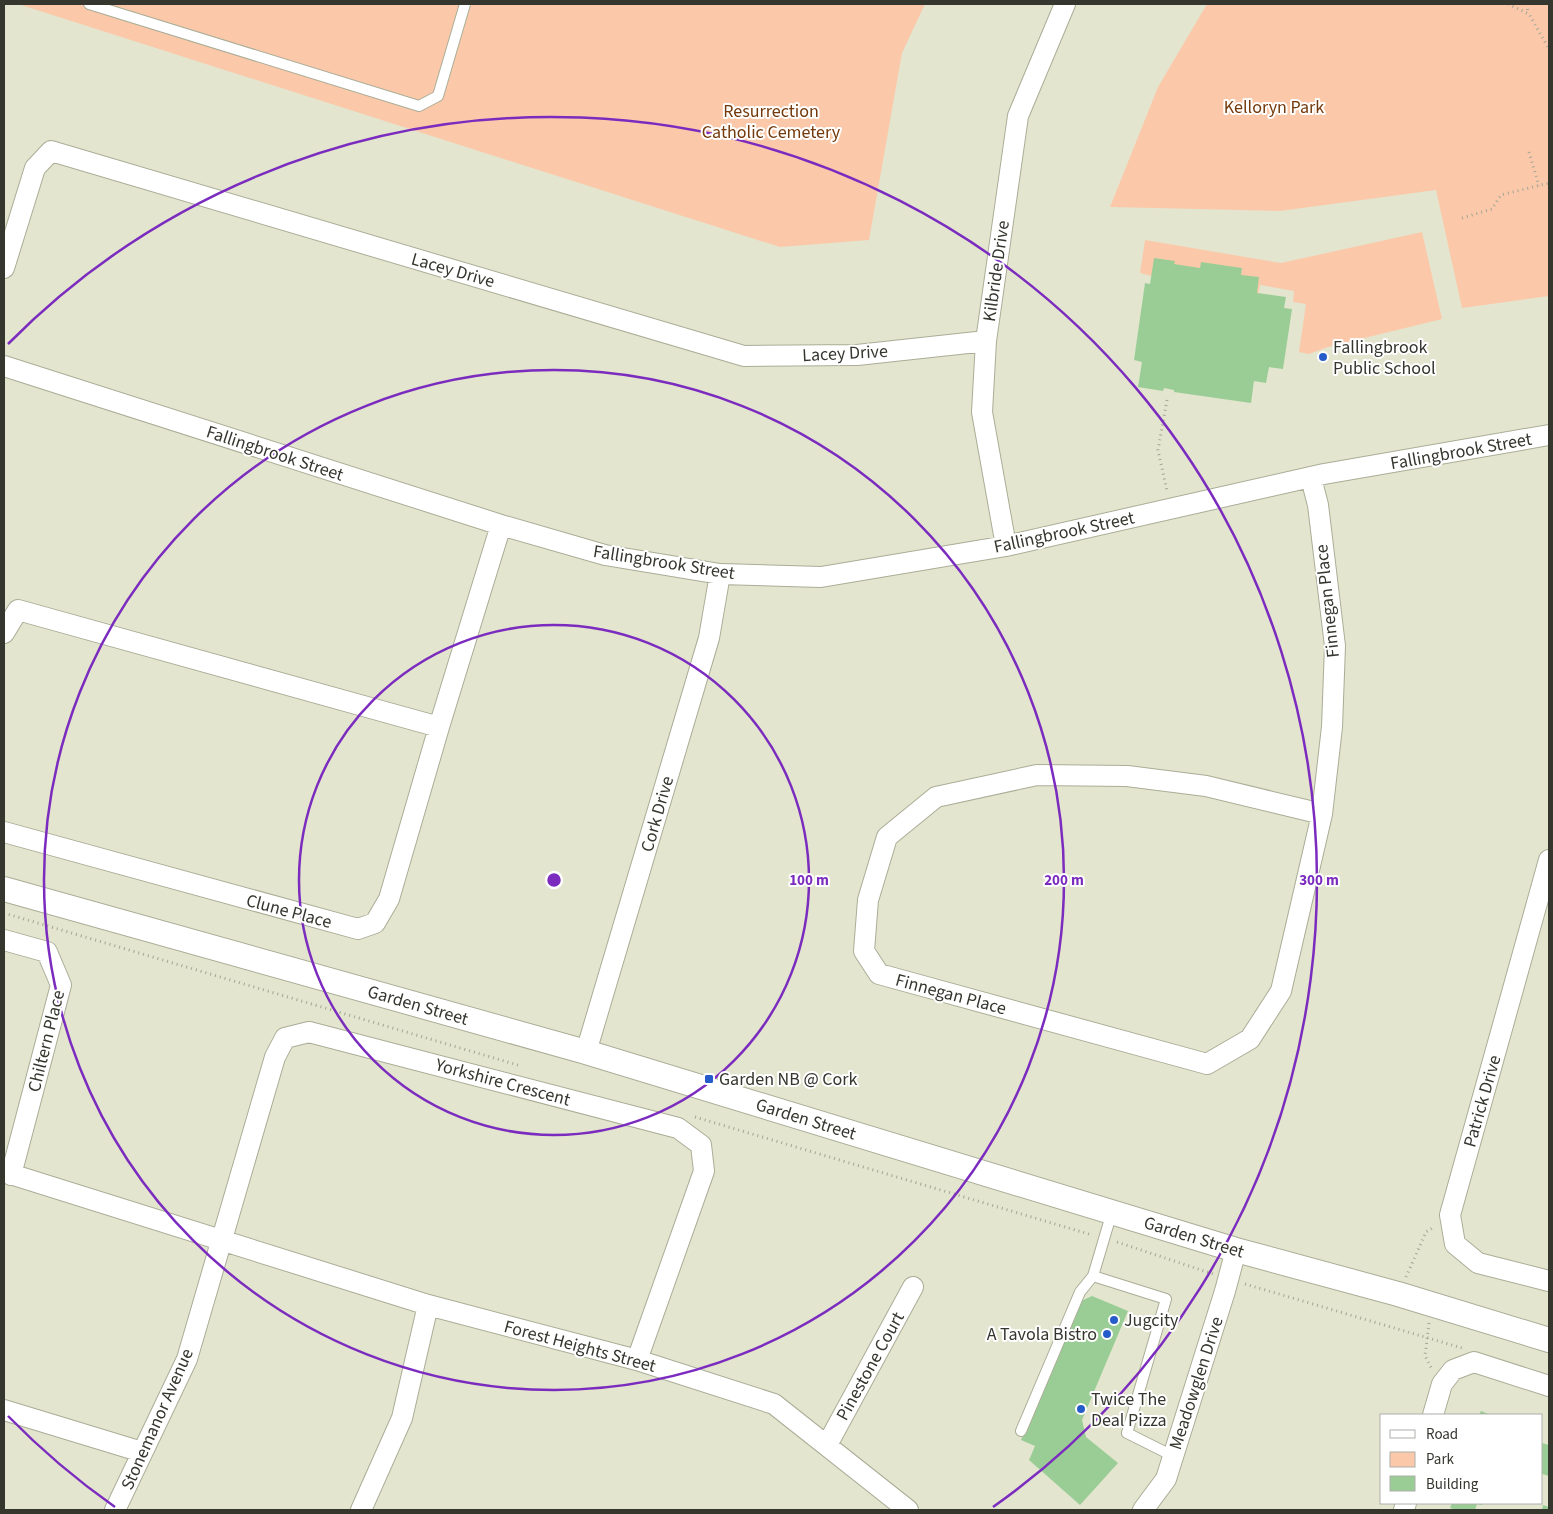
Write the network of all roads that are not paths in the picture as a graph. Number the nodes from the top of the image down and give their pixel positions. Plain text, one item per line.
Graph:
1 (89, 4) edge
2 (465, 4) edge
3 (1065, 4) edge
4 (4, 268) edge
5 (986, 340) junction
6 (4, 366) edge
7 (1549, 436) edge
8 (1311, 478) junction
9 (501, 525) junction
10 (1006, 546) junction
11 (720, 574) junction
12 (4, 633) edge
13 (439, 727) junction
14 (1322, 814) junction
15 (4, 832) edge
16 (1549, 860) edge
17 (4, 889) edge
18 (4, 940) edge
19 (586, 1052) junction
20 (7, 1174) edge
21 (1112, 1212) junction
22 (221, 1240) junction
23 (1236, 1250) junction
24 (1093, 1276) junction
25 (1549, 1281) edge
26 (913, 1288) dead end
27 (428, 1305) junction
28 (1549, 1340) edge
29 (637, 1360) junction
30 (1549, 1386) edge
31 (4, 1410) edge
32 (1433, 1414) edge
33 (1021, 1431) dead end
34 (827, 1445) junction
35 (142, 1452) junction
36 (1173, 1456) junction
37 (115, 1510) edge
38 (363, 1510) edge
39 (908, 1510) edge
40 (1143, 1510) edge

1 - 2 lane
3 - 5 street, Kilbride Drive
4 - 5 street, Lacey Drive
5 - 10 street, Kilbride Drive
6 - 9 street, Fallingbrook Street
7 - 8 street, Fallingbrook Street
8 - 10 street, Fallingbrook Street
8 - 14 street, Finnegan Place
9 - 11 street, Fallingbrook Street
9 - 13 street, Clune Place
10 - 11 street, Fallingbrook Street
11 - 19 street, Cork Drive
12 - 13 street
13 - 15 street, Clune Place
14 - 14 street, Finnegan Place
16 - 25 street, Patrick Drive
17 - 19 street, Garden Street
18 - 20 street, Chiltern Place
19 - 21 street, Garden Street
20 - 22 street, Chiltern Place
21 - 23 street, Garden Street
21 - 24 lane
22 - 27 street, Forest Heights Street
22 - 29 street, Yorkshire Crescent
22 - 35 street, Stonemanor Avenue
23 - 28 street, Garden Street
23 - 36 street, Meadowglen Drive
24 - 33 lane
24 - 36 lane
26 - 34 street, Pinestone Court
27 - 29 street, Forest Heights Street
27 - 38 street
29 - 34 street, Forest Heights Street
30 - 32 street
31 - 35 street
34 - 39 street, Forest Heights Street
35 - 37 street, Stonemanor Avenue
36 - 40 street, Meadowglen Drive

